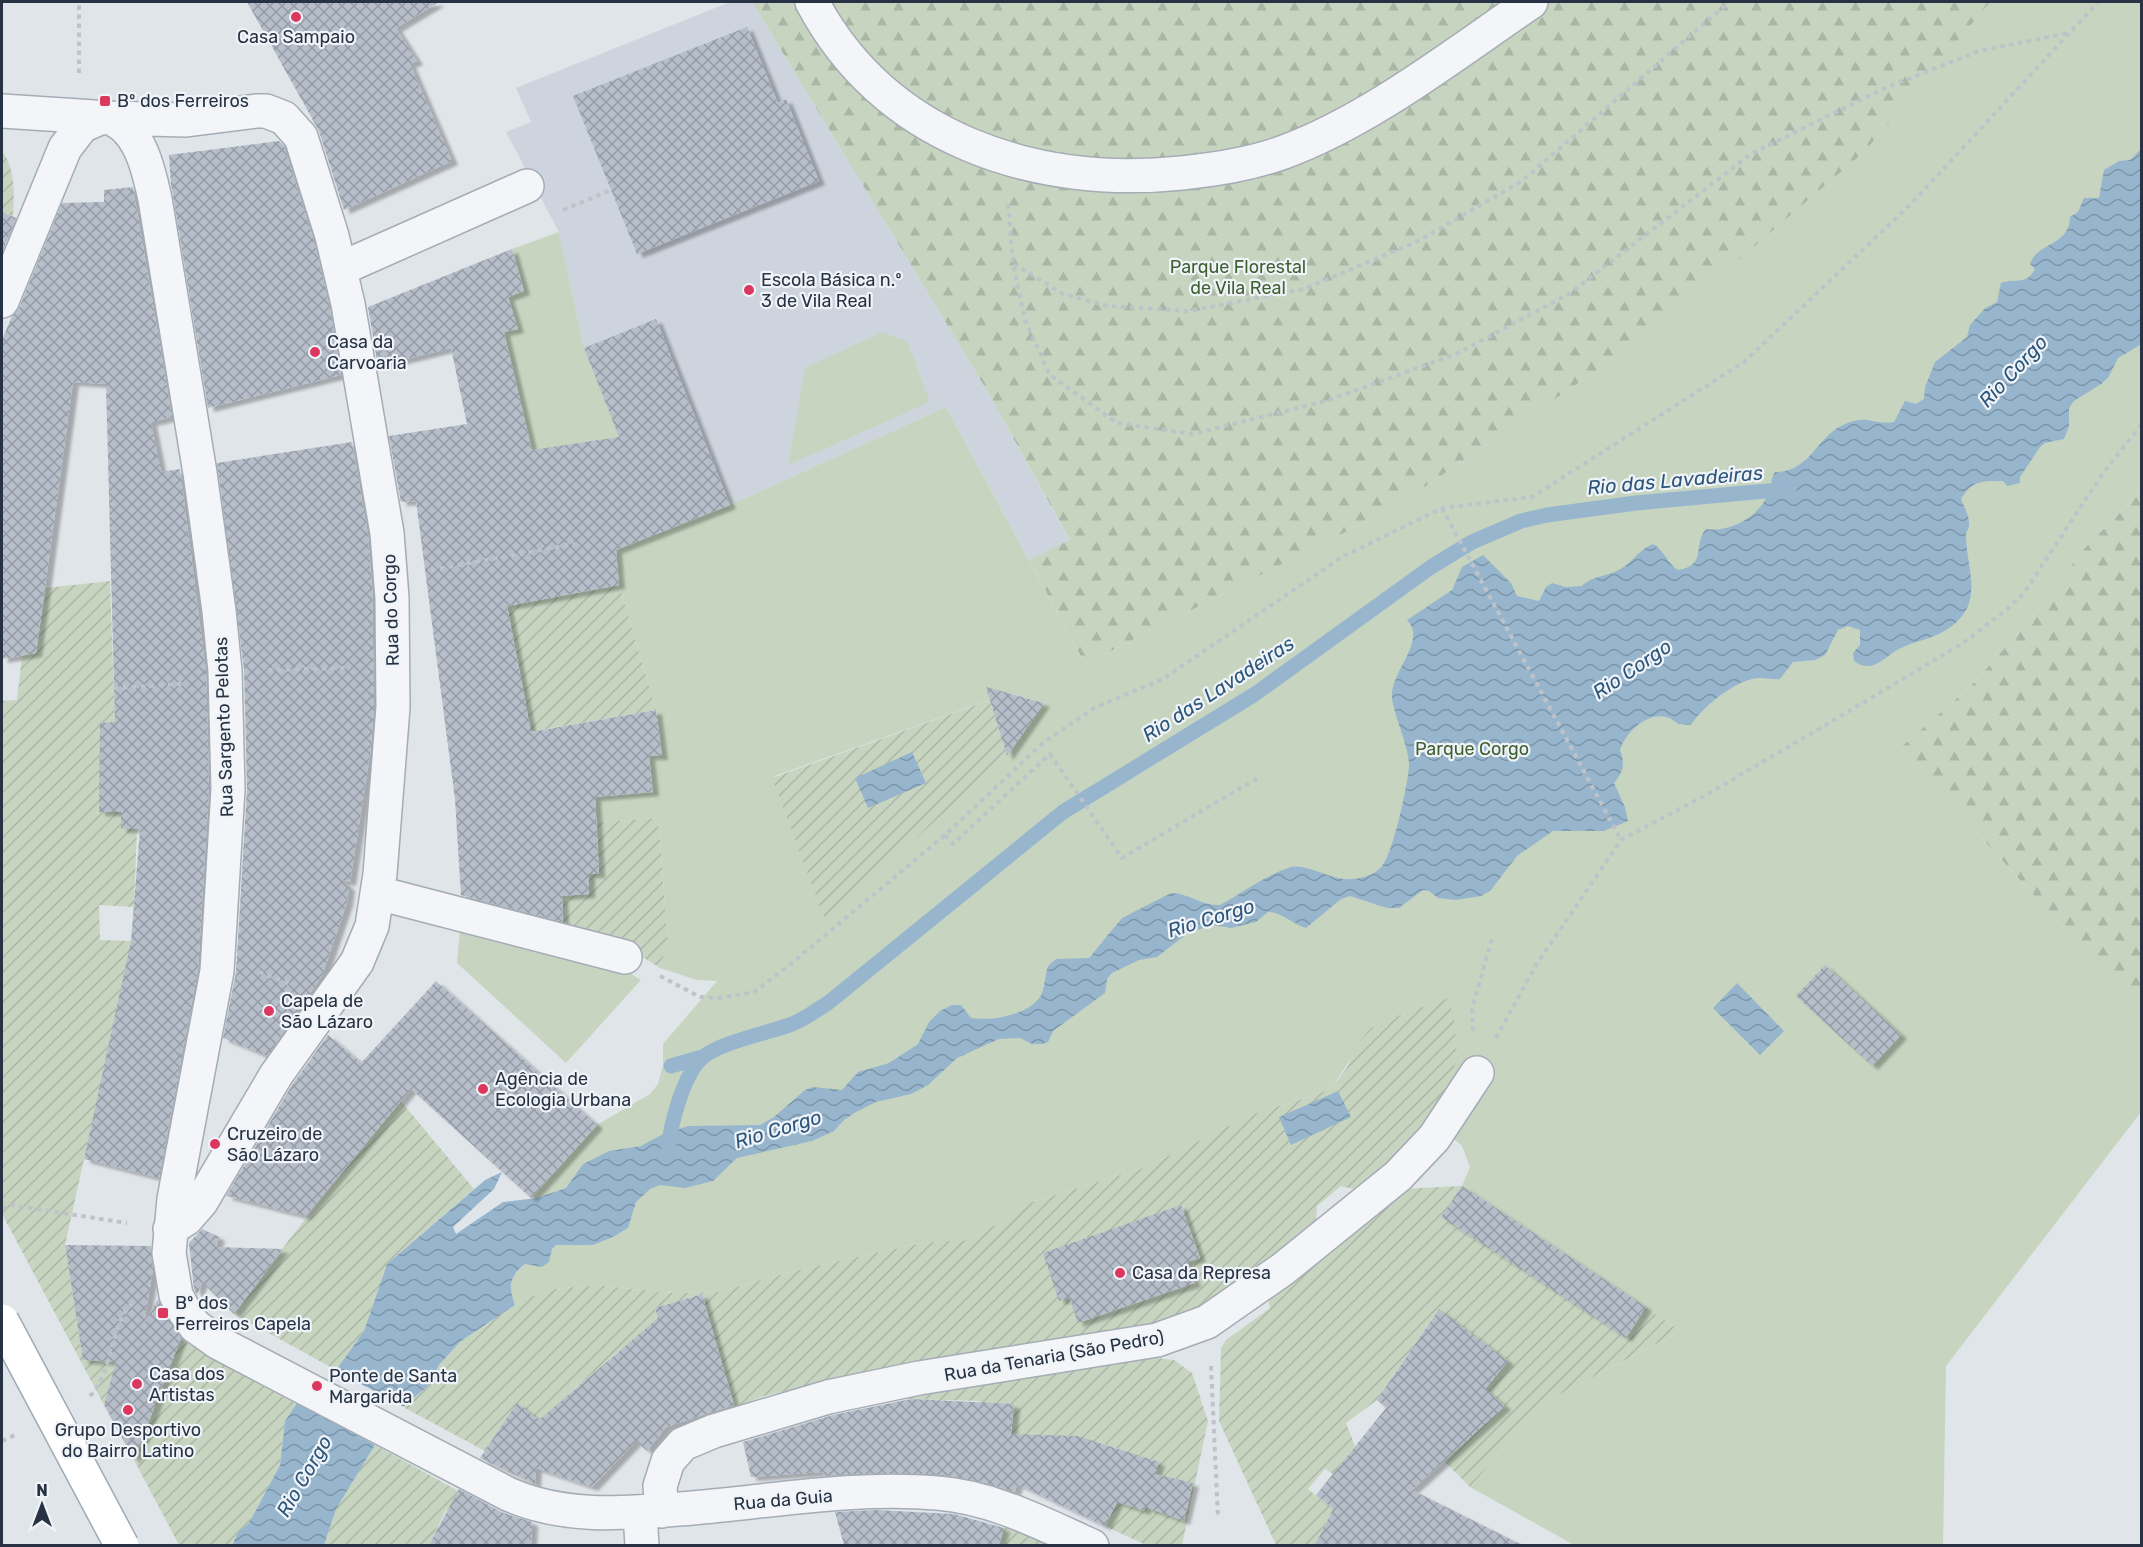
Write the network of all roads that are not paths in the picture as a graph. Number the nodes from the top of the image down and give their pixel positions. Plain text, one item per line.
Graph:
1 (812, 2) edge
2 (1531, 2) edge
3 (2, 111) edge
4 (96, 117) junction
5 (527, 186) dead end
6 (340, 269) junction
7 (2, 301) edge
8 (378, 893) junction
9 (625, 957) road end
10 (1477, 1074) road end
11 (170, 1229) junction
12 (2, 1321) edge
13 (472, 1476) joint
14 (651, 1511) junction
15 (122, 1545) edge
16 (642, 1545) edge
17 (1092, 1545) edge

1 - 2 street
3 - 4 street, Rua do Corgo
4 - 6 street, Rua do Corgo
4 - 7 street
4 - 11 street, Rua Sargento Pelotas
5 - 6 street
6 - 8 street, Rua do Corgo
8 - 9 street
8 - 11 street, Rua do Corgo
10 - 14 street, Rua da Tenaria (São Pedro)
11 - 13 street, Rua Sargento Pelotas
12 - 15 main road, bridge
13 - 14 street, Rua da Guia
14 - 16 street, Rua da Tenaria (São Pedro)
14 - 17 street, Rua da Guia

